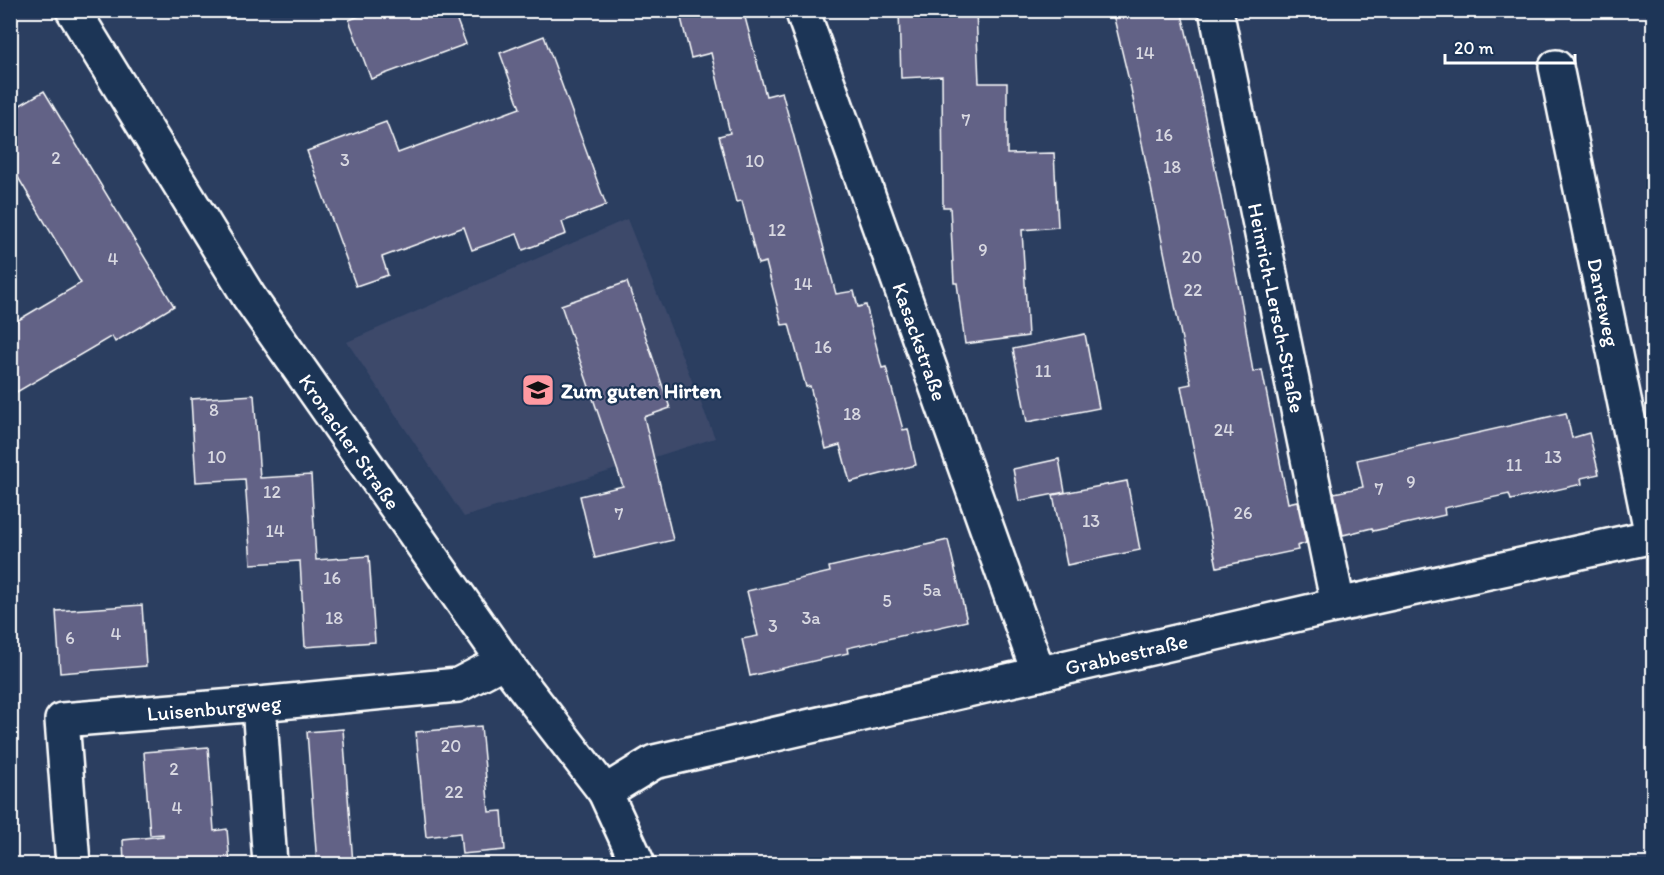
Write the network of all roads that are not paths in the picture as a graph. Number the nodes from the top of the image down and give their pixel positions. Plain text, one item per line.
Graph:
1 (74, 10) edge
2 (802, 10) edge
3 (1216, 10) edge
4 (1556, 67) dead end
5 (1653, 536) edge
6 (1338, 605) junction
7 (504, 661) junction
8 (1039, 674) junction
9 (259, 704) junction
10 (605, 792) junction
11 (73, 864) edge
12 (270, 864) edge
13 (638, 864) edge

1 - 7 street, Kronacher Straße
2 - 8 street, Kasackstraße
3 - 6 street, Heinrich-Lersch-Straße
4 - 5 street, Danteweg
5 - 6 street, Grabbestraße
6 - 8 street, Grabbestraße
7 - 9 street, Luisenburgweg
7 - 10 street, Kronacher Straße
8 - 10 street, Grabbestraße
9 - 11 street, Luisenburgweg
9 - 12 street
10 - 13 street, Kronacher Straße

